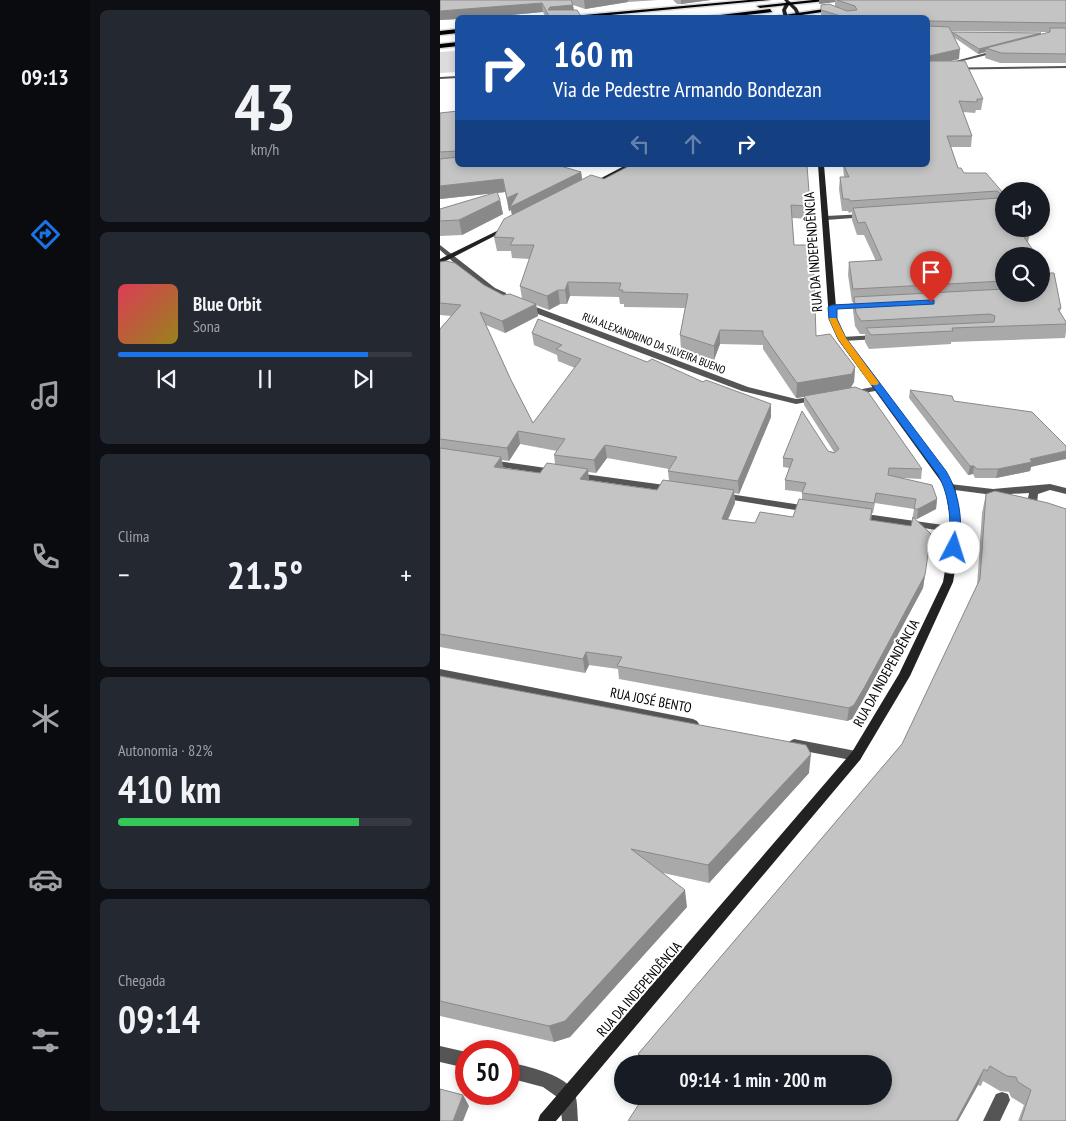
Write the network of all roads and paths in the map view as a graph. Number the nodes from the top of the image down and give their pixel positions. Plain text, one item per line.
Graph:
1 (767, 0) edge
2 (787, 2) edge
3 (833, 2) edge
4 (826, 9) junction
5 (798, 13) edge
6 (839, 13) edge
7 (785, 14) edge
8 (584, 15) edge
9 (650, 15) edge
10 (763, 15) edge
11 (818, 15) edge
12 (455, 26) edge
13 (440, 28) edge
14 (455, 32) edge
15 (440, 34) edge
16 (455, 36) edge
17 (455, 38) edge
18 (440, 40) edge
19 (455, 44) edge
20 (440, 46) edge
21 (1006, 49) edge
22 (1066, 67) edge
23 (930, 68) edge
24 (455, 77) edge
25 (440, 78) edge
26 (626, 167) edge
27 (821, 167) edge
28 (580, 190) edge
29 (876, 215) edge
30 (826, 218) junction
31 (513, 225) edge
32 (440, 248) edge
33 (452, 256) junction
34 (440, 262) edge
35 (509, 299) edge
36 (517, 303) edge
37 (877, 305) edge
38 (832, 307) junction
39 (890, 336) edge
40 (842, 339) junction
41 (878, 388) junction
42 (843, 394) edge
43 (824, 397) edge
44 (796, 402) junction
45 (802, 412) edge
46 (479, 462) edge
47 (1066, 484) edge
48 (950, 487) junction
49 (1056, 487) junction
50 (1040, 489) junction
51 (1066, 490) edge
52 (684, 491) edge
53 (993, 492) junction
54 (713, 495) edge
55 (1035, 509) junction
56 (820, 510) edge
57 (850, 515) edge
58 (1048, 517) edge
59 (957, 530) junction
60 (440, 673) edge
61 (701, 725) edge
62 (778, 741) edge
63 (856, 756) junction
64 (440, 1054) edge
65 (455, 1057) edge
66 (520, 1073) edge
67 (567, 1095) junction
68 (1002, 1100) dead end
69 (546, 1121) edge
70 (570, 1121) edge
71 (991, 1121) edge

1 - 8 main road
2 - 3 main road
2 - 5 main road
2 - 7 main road
2 - 9 main road
3 - 4 main road
3 - 4 main road
3 - 5 main road
4 - 5 main road
4 - 6 street
4 - 11 main road
5 - 7 main road
7 - 10 main road
12 - 13 main road
14 - 15 main road
15 - 16 main road
17 - 18 main road
19 - 20 main road
21 - 23 street
22 - 23 street
24 - 25 street
26 - 28 main road
27 - 30 main road, RUA DA INDEPENDÊNCIA
29 - 30 street
30 - 38 main road, RUA DA INDEPENDÊNCIA
31 - 33 main road
32 - 33 street
33 - 34 main road
33 - 35 street
36 - 44 street, RUA ALEXANDRINO DA SILVEIRA BUENO
37 - 38 street
38 - 40 main road, RUA DA INDEPENDÊNCIA
39 - 40 street
40 - 41 main road, RUA DA INDEPENDÊNCIA
41 - 42 street
41 - 48 main road, RUA DA INDEPENDÊNCIA
43 - 44 street, RUA ALEXANDRINO DA SILVEIRA BUENO
44 - 45 street
46 - 52 street
47 - 49 street
48 - 53 street
48 - 59 main road, RUA DA INDEPENDÊNCIA
49 - 50 street
49 - 51 street
50 - 53 street
50 - 55 street
53 - 55 street
54 - 56 street
55 - 58 street
57 - 59 street
59 - 63 main road, RUA DA INDEPENDÊNCIA
60 - 61 street, RUA JOSÉ BENTO
62 - 63 street
63 - 67 main road, RUA DA INDEPENDÊNCIA
64 - 65 street
66 - 67 street
67 - 69 main road, RUA DA INDEPENDÊNCIA
67 - 70 street
68 - 71 street

